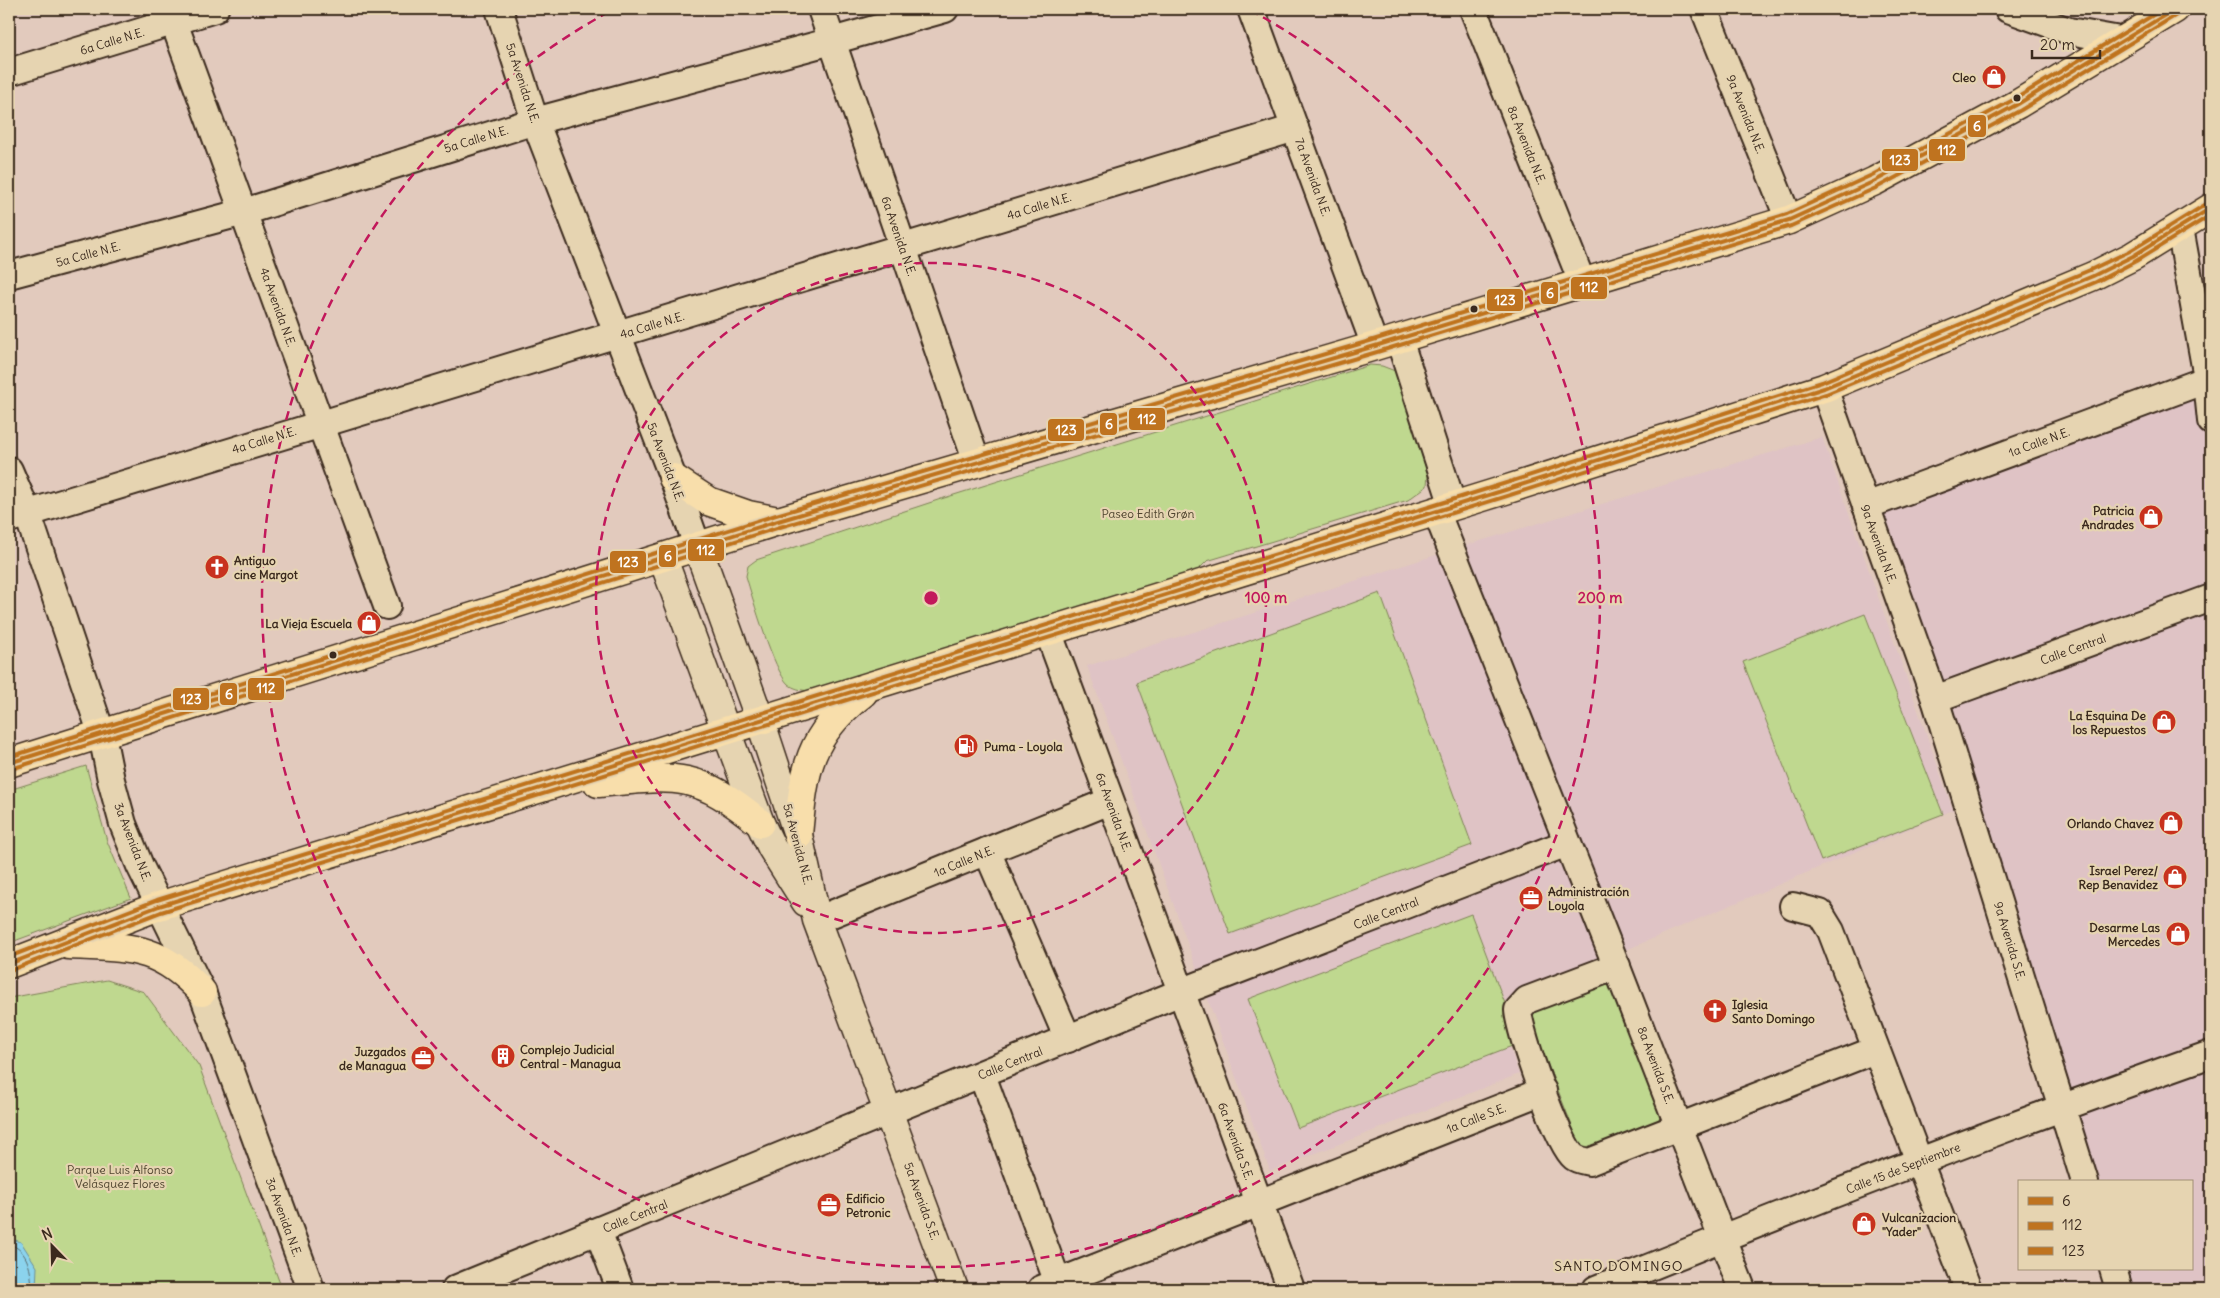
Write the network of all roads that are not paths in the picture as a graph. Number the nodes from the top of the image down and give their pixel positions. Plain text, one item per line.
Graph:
1 (215, 9) edge
2 (499, 9) edge
3 (821, 9) edge
4 (945, 9) edge
5 (1253, 9) edge
6 (1472, 9) edge
7 (1704, 9) edge
8 (2008, 9) edge
9 (2175, 9) edge
10 (172, 16) edge
11 (2120, 40) junction
12 (832, 42) junction
13 (9, 72) edge
14 (534, 121) junction
15 (1295, 128) junction
16 (2211, 208) edge
17 (244, 212) junction
18 (1789, 220) junction
19 (2180, 228) junction
20 (903, 248) junction
21 (9, 275) edge
22 (1582, 282) junction
23 (616, 336) junction
24 (1387, 342) junction
25 (2209, 379) edge
26 (1824, 388) junction
27 (2211, 421) edge
28 (321, 423) junction
29 (977, 463) junction
30 (9, 470) edge
31 (673, 478) junction
32 (1866, 506) junction
33 (1444, 509) junction
34 (18, 516) edge
35 (778, 522) junction
36 (681, 553) junction
37 (2211, 598) edge
38 (387, 606) dead end
39 (1048, 631) junction
40 (883, 682) junction
41 (1935, 699) junction
42 (760, 720) junction
43 (726, 730) junction
44 (102, 735) junction
45 (9, 763) edge
46 (532, 791) junction
47 (1110, 801) junction
48 (760, 823) junction
49 (798, 835) junction
50 (1567, 843) junction
51 (987, 851) junction
52 (159, 906) junction
53 (1792, 906) dead end
54 (817, 920) junction
55 (55, 945) junction
56 (9, 964) edge
57 (1617, 966) junction
58 (202, 992) junction
59 (1181, 992) junction
60 (1068, 1039) junction
61 (1875, 1050) junction
62 (2211, 1054) edge
63 (982, 1075) junction
64 (1543, 1091) junction
65 (2062, 1107) junction
66 (889, 1113) junction
67 (1679, 1126) junction
68 (1918, 1162) junction
69 (2084, 1180) edge
70 (1259, 1203) junction
71 (598, 1232) junction
72 (1724, 1237) junction
73 (2113, 1270) edge
74 (1049, 1286) edge
75 (311, 1289) edge
76 (456, 1289) edge
77 (620, 1289) edge
78 (954, 1289) edge
79 (1290, 1289) edge
80 (1596, 1289) edge
81 (1742, 1289) edge
82 (1968, 1289) edge
83 (2119, 1289) edge

1 - 10 street, 6a Calle N.E.
2 - 14 street, 5a Avenida N.E.
3 - 12 street, 6a Avenida N.E.
4 - 12 street, 5a Calle N.E.
5 - 15 street, 7a Avenida N.E.
6 - 22 street, 8a Avenida N.E.
7 - 18 street, 9a Avenida N.E.
8 - 11 street
9 - 11 highway
10 - 13 street, 6a Calle N.E.
10 - 17 street, 4a Avenida N.E.
11 - 18 highway
12 - 14 street, 5a Calle N.E.
12 - 20 street, 6a Avenida N.E.
14 - 17 street, 5a Calle N.E.
14 - 23 street, 5a Avenida N.E.
15 - 20 street, 4a Calle N.E.
15 - 24 street, 7a Avenida N.E.
16 - 19 highway
17 - 21 street, 5a Calle N.E.
17 - 28 street, 4a Avenida N.E.
18 - 22 highway
19 - 25 street
19 - 26 highway
20 - 23 street, 4a Calle N.E.
20 - 29 street, 6a Avenida N.E.
22 - 24 highway
23 - 28 street, 4a Calle N.E.
23 - 31 street, 5a Avenida N.E.
24 - 29 highway
24 - 33 street, 7a Avenida N.E.
25 - 27 street
25 - 32 street, 1a Calle N.E.
26 - 32 street, 9a Avenida N.E.
26 - 33 highway
28 - 34 street, 4a Calle N.E.
28 - 38 street, 4a Avenida N.E.
29 - 35 highway
30 - 34 street, 3a Avenida N.E.
31 - 35 highway
31 - 36 street, 5a Avenida N.E.
32 - 41 street, 9a Avenida N.E.
33 - 39 highway
33 - 50 street, 8a Avenida S.E.
34 - 44 street, 3a Avenida N.E.
35 - 36 highway
36 - 42 street, 5a Avenida N.E.
36 - 43 street, 5a Avenida N.E.
36 - 44 highway
37 - 41 street, Calle Central
39 - 40 highway
39 - 47 street, 6a Avenida N.E.
40 - 42 highway
40 - 49 highway
41 - 65 street, 9a Avenida S.E.
42 - 43 highway
42 - 49 street, 5a Avenida N.E.
43 - 46 highway
43 - 48 street, 5a Avenida N.E.
44 - 45 highway
44 - 52 street, 3a Avenida N.E.
46 - 48 highway
46 - 52 highway
47 - 51 street, 1a Calle N.E.
47 - 59 street, 6a Avenida N.E.
48 - 54 street, 5a Avenida N.E.
49 - 54 street, 5a Avenida N.E.
50 - 57 street, 8a Avenida S.E.
50 - 59 street, Calle Central
51 - 54 street, 1a Calle N.E.
51 - 60 street
52 - 55 highway
52 - 58 street, 3a Avenida N.E.
53 - 61 street
54 - 66 street, 5a Avenida N.E.
55 - 56 highway
55 - 58 highway
57 - 64 street
57 - 67 street, 8a Avenida S.E.
58 - 75 street, 3a Avenida N.E.
59 - 60 street, Calle Central
59 - 70 street, 6a Avenida S.E.
60 - 63 street, Calle Central
61 - 67 street
61 - 68 street
62 - 65 street, Calle 15 de Septiembre
63 - 66 street, Calle Central
63 - 74 street
64 - 67 street
64 - 70 street, 1a Calle S.E.
65 - 68 street, Calle 15 de Septiembre
65 - 69 street, 9a Avenida S.E.
66 - 71 street, Calle Central
66 - 78 street, 5a Avenida S.E.
67 - 72 street, 8a Avenida S.E.
68 - 72 street, Calle 15 de Septiembre
68 - 82 street
70 - 74 street, 1a Calle S.E.
70 - 79 street, 6a Avenida S.E.
71 - 76 street, Calle Central
71 - 77 street
72 - 80 street, Calle 15 de Septiembre
72 - 81 street, 8a Avenida S.E.
73 - 83 street

